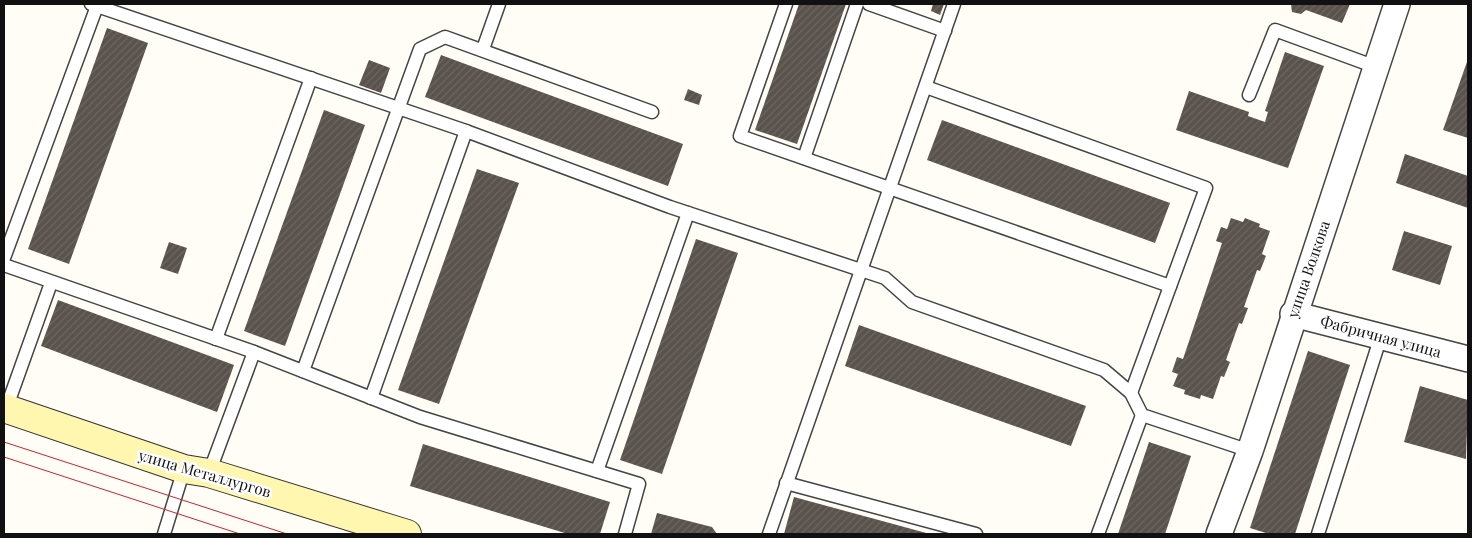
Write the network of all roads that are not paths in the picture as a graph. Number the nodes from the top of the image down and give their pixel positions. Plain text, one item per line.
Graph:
1 (499, 4) edge
2 (786, 4) edge
3 (857, 4) edge
4 (869, 4) edge
5 (954, 4) edge
6 (1398, 4) edge
7 (94, 5) edge
8 (945, 31) junction
9 (482, 50) junction
10 (1376, 67) junction
11 (311, 78) junction
12 (926, 87) junction
13 (1249, 95) dead end
14 (398, 108) junction
15 (652, 112) dead end
16 (466, 131) junction
17 (804, 158) junction
18 (889, 188) junction
19 (688, 213) junction
20 (4, 258) edge
21 (4, 265) edge
22 (860, 271) junction
23 (51, 282) junction
24 (1170, 286) junction
25 (1294, 314) junction
26 (1381, 336) junction
27 (216, 339) junction
28 (254, 352) junction
29 (1468, 359) edge
30 (303, 371) junction
31 (1131, 393) junction
32 (371, 398) junction
33 (5, 408) edge
34 (1142, 415) junction
35 (1250, 451) junction
36 (196, 471) junction
37 (597, 471) junction
38 (786, 483) junction
39 (164, 534) edge
40 (407, 534) edge
41 (625, 534) edge
42 (769, 534) edge
43 (976, 534) edge
44 (1098, 534) edge
45 (1218, 534) edge
46 (1318, 534) edge

1 - 9 lane
2 - 17 lane
3 - 17 lane
4 - 8 lane
5 - 8 lane
6 - 10 street, улица Волкова
7 - 11 lane
7 - 20 lane
8 - 12 lane
9 - 14 lane
9 - 15 lane
10 - 13 lane
10 - 25 street, улица Волкова
11 - 14 lane
11 - 27 lane
12 - 18 lane
12 - 24 lane
14 - 16 lane
14 - 30 lane
16 - 19 lane
16 - 32 lane
17 - 18 lane
18 - 22 lane
18 - 24 lane
19 - 22 lane
19 - 37 lane
21 - 23 lane
22 - 31 lane
22 - 38 lane
23 - 27 lane
23 - 33 lane
24 - 31 lane
25 - 26 street, Фабричная улица
25 - 35 street, улица Волкова
26 - 29 street, Фабричная улица
26 - 46 lane
27 - 28 lane
28 - 30 lane
28 - 36 lane
30 - 32 lane
31 - 34 lane
32 - 37 lane
33 - 36 main road, улица Металлургов
34 - 35 lane
34 - 44 lane
35 - 45 street, улица Волкова
36 - 39 lane
36 - 40 main road, улица Металлургов
37 - 41 lane
38 - 42 lane
38 - 43 lane

